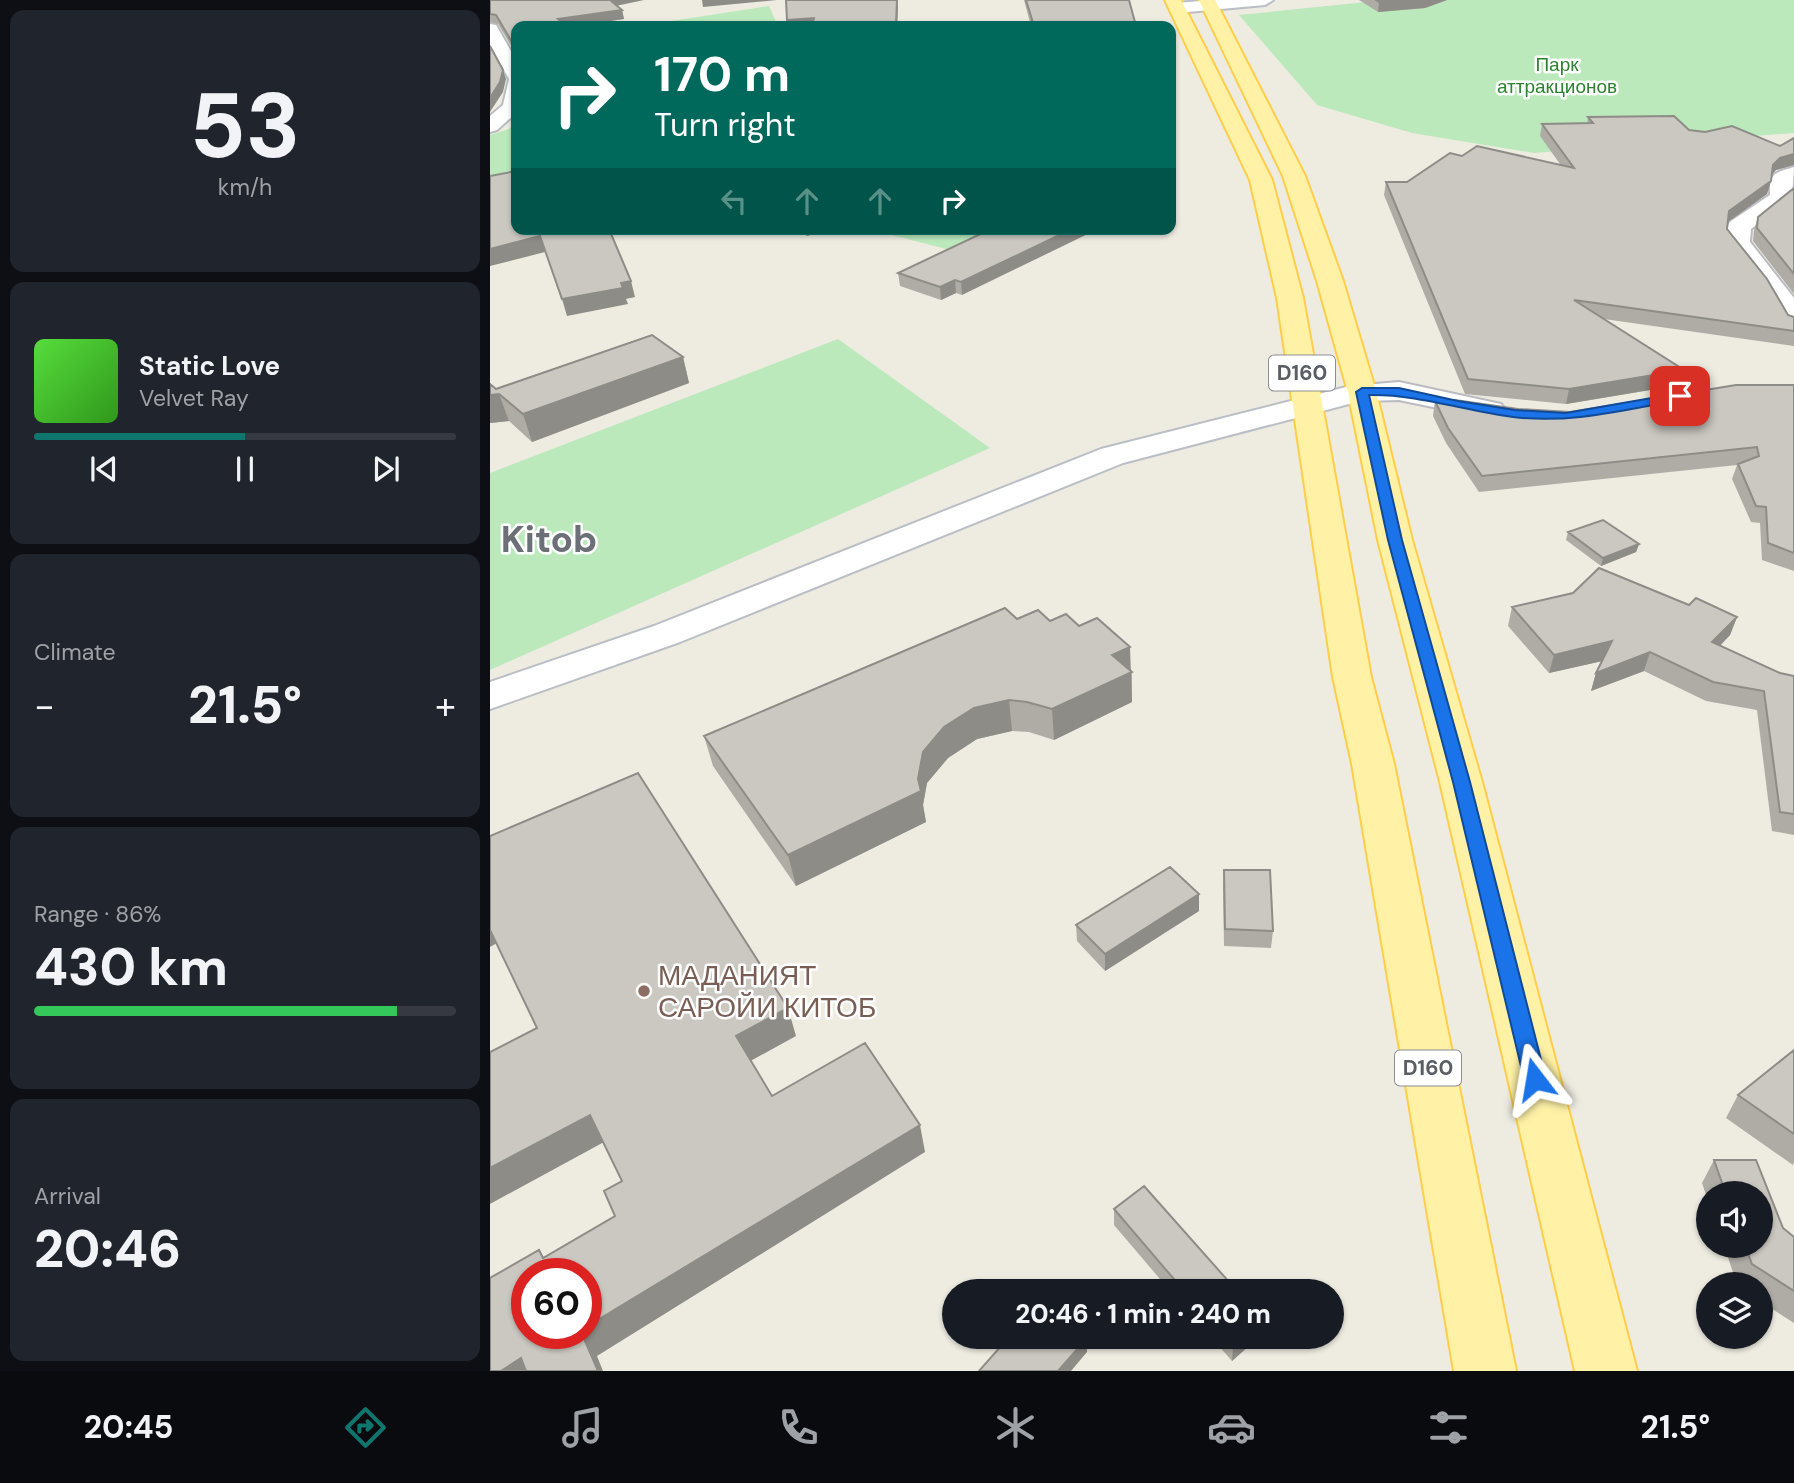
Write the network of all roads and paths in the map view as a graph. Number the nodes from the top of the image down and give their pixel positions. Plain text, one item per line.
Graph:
1 (1265, 0) edge
2 (1209, 3) edge
3 (1175, 4) edge
4 (490, 29) edge
5 (511, 67) edge
6 (511, 108) edge
7 (490, 126) edge
8 (1794, 174) edge
9 (1787, 199) edge
10 (1794, 322) edge
11 (1362, 392) junction
12 (1307, 404) junction
13 (1515, 413) edge
14 (490, 695) edge
15 (1485, 1371) edge
16 (1606, 1371) edge

1 - 2 street
2 - 3 street
2 - 11 main road, D160
3 - 12 main road, D160
4 - 5 street
6 - 7 street
8 - 9 street
9 - 10 street
11 - 12 street
11 - 13 street
11 - 16 main road, D160
12 - 14 street
12 - 15 main road, D160

